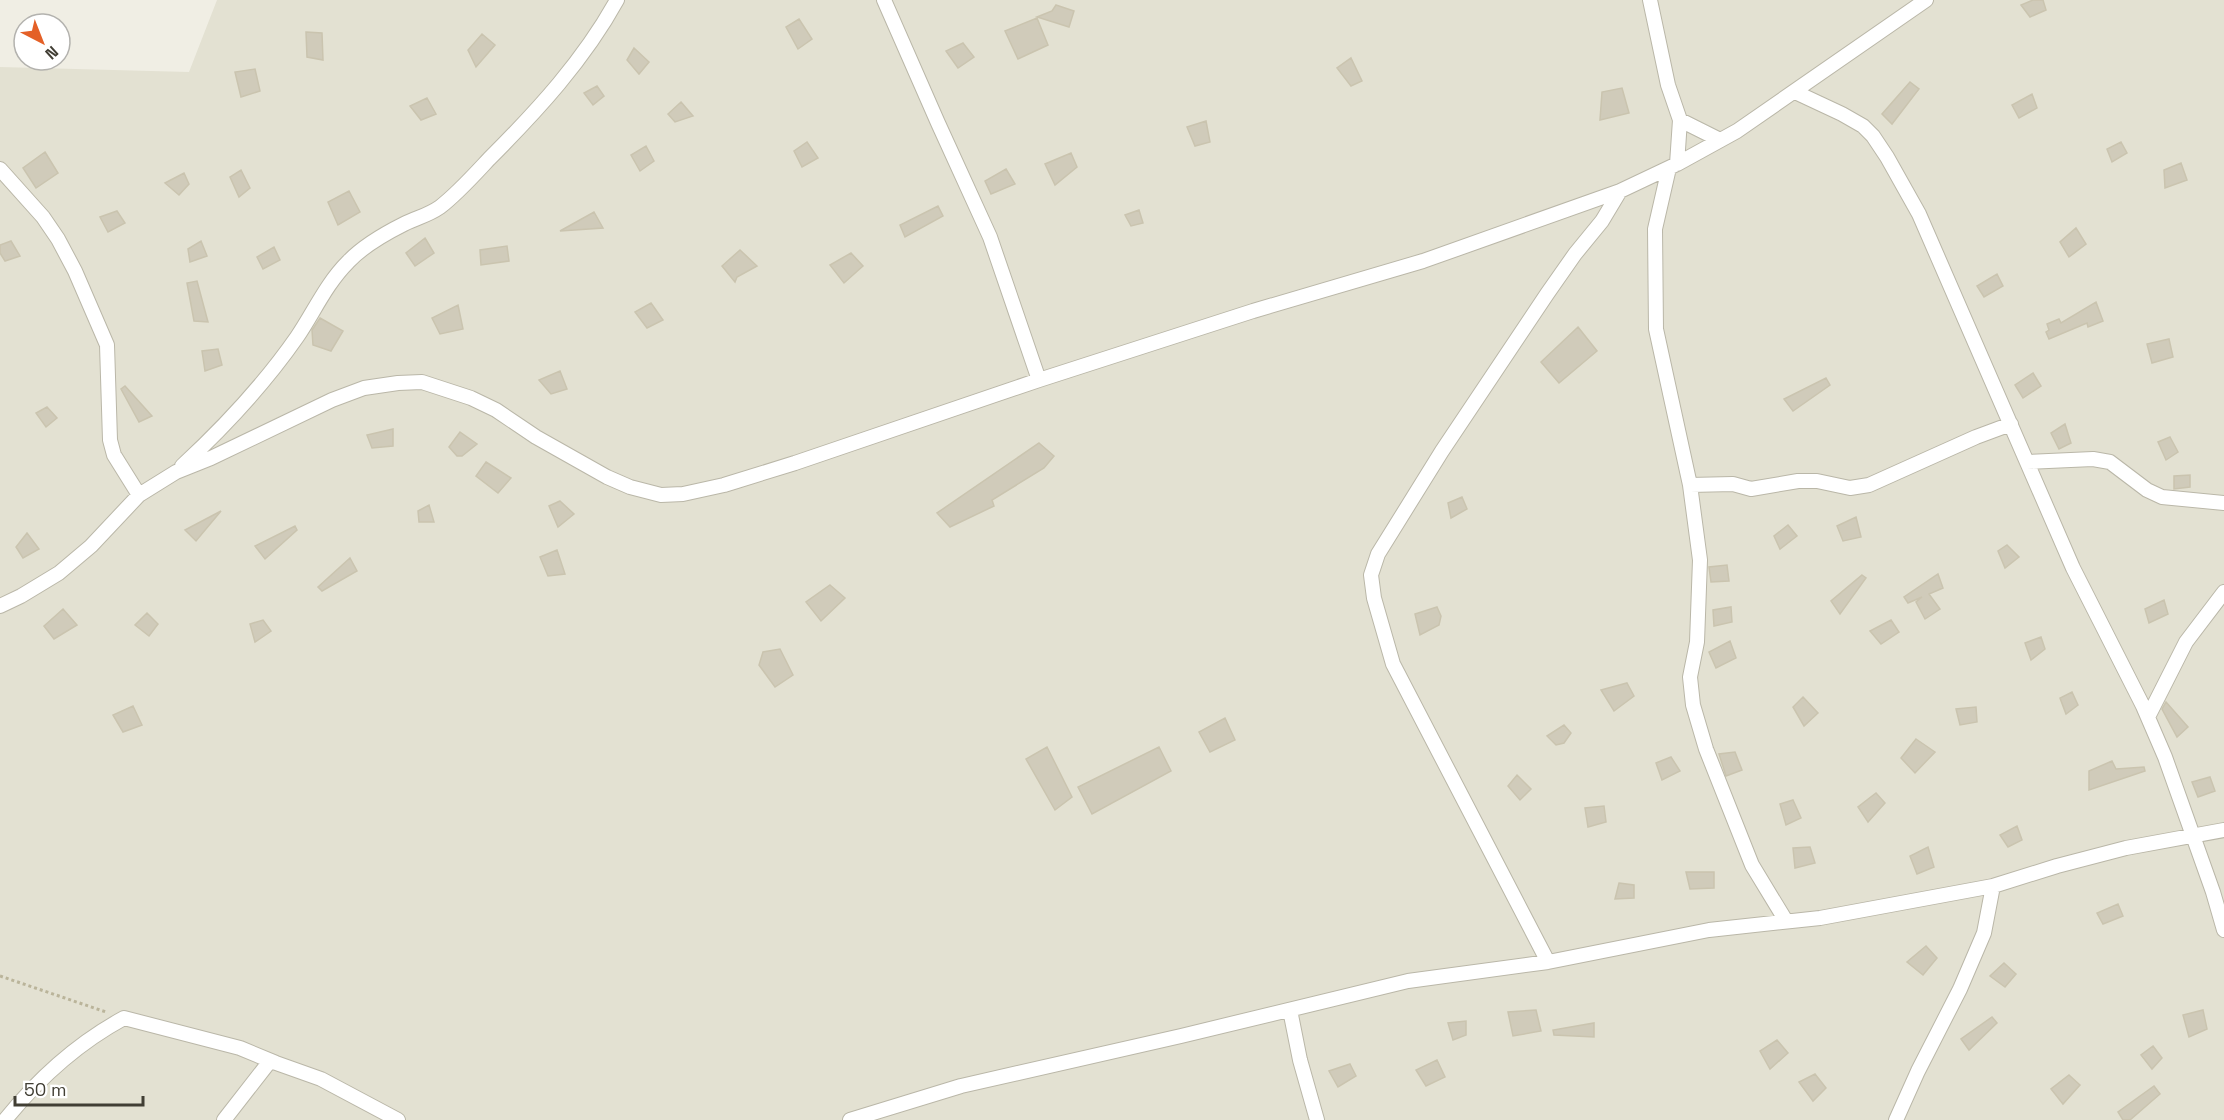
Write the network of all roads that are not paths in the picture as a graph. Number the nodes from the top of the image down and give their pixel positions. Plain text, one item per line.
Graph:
1 (617, 0) edge
2 (885, 0) edge
3 (1650, 0) edge
4 (1926, 0) edge
5 (1795, 92) junction
6 (1680, 120) junction
7 (1720, 140) junction
8 (1673, 166) junction
9 (0, 169) edge
10 (1620, 191) junction
11 (1039, 380) junction
12 (2011, 424) junction
13 (2027, 462) junction
14 (176, 472) junction
15 (1690, 485) junction
16 (139, 495) junction
17 (2224, 503) edge
18 (2224, 592) edge
19 (0, 606) edge
20 (2148, 717) junction
21 (2224, 830) edge
22 (2192, 835) junction
23 (1993, 886) junction
24 (1786, 921) junction
25 (2224, 930) edge
26 (1548, 962) junction
27 (1290, 1010) junction
28 (270, 1060) junction
29 (5, 1120) edge
30 (224, 1120) edge
31 (398, 1120) edge
32 (850, 1120) edge
33 (1317, 1120) edge
34 (1896, 1120) edge

1 - 14 street
2 - 11 street
3 - 6 street
4 - 5 street
5 - 7 street
5 - 12 street
6 - 7 street
6 - 8 street
7 - 8 street
8 - 10 street
8 - 15 street
9 - 16 street
10 - 11 street
10 - 26 street
11 - 14 street
12 - 13 street
12 - 15 street
13 - 17 street
13 - 20 street
14 - 16 street
15 - 24 street
16 - 19 street
18 - 20 street
20 - 22 street
21 - 22 street
22 - 23 street
22 - 25 street
23 - 24 street
23 - 34 street
24 - 26 street
26 - 27 street
27 - 32 street
27 - 33 street
28 - 29 street
28 - 30 street
28 - 31 street

